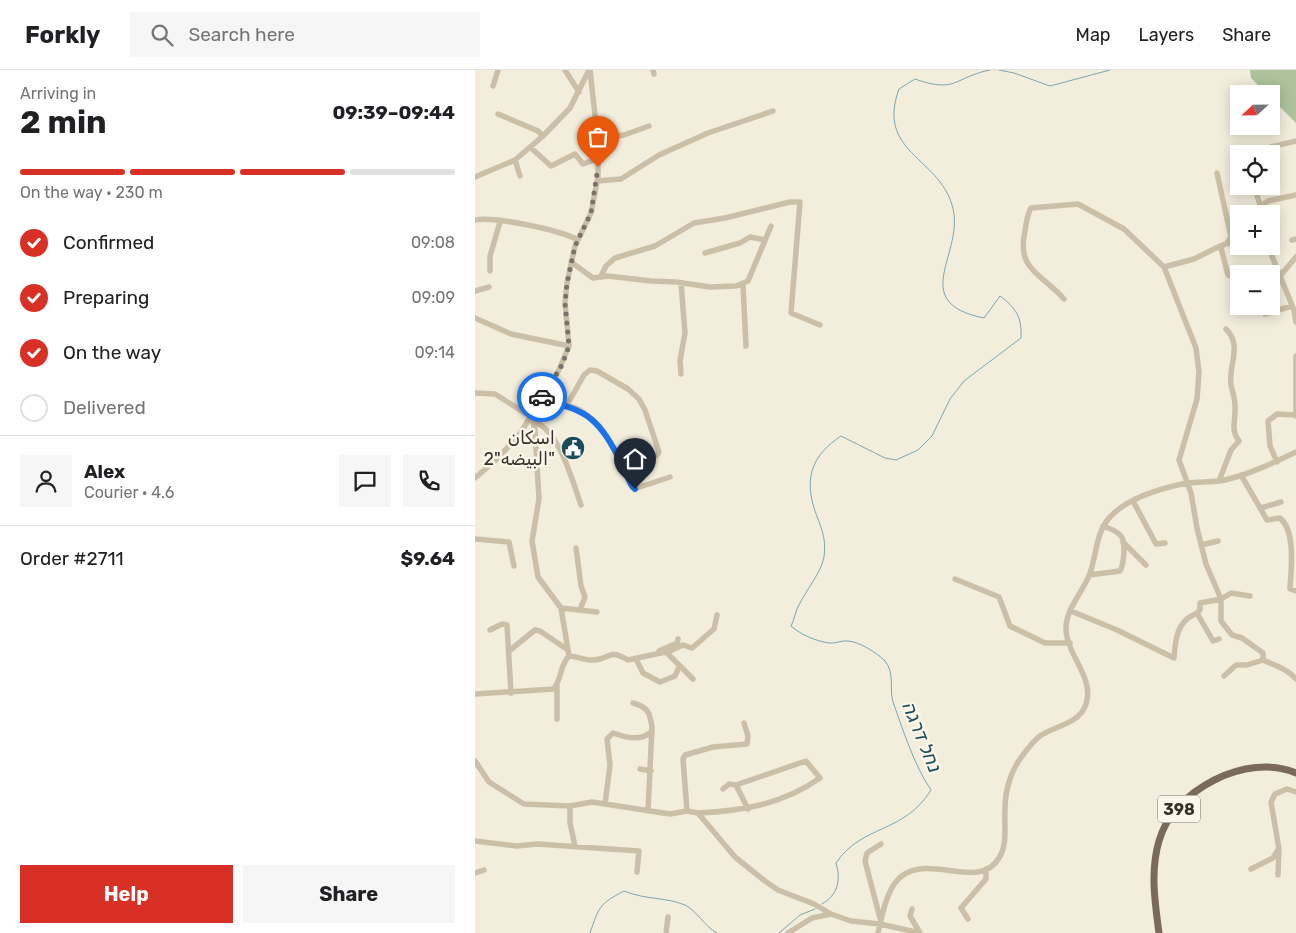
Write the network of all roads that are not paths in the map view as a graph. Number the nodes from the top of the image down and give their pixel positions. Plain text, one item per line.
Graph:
1 (497, 70) edge
2 (565, 70) edge
3 (589, 70) edge
4 (493, 86) dead end
5 (579, 92) junction
6 (773, 111) dead end
7 (498, 114) dead end
8 (649, 126) dead end
9 (543, 136) junction
10 (598, 139) junction
11 (1296, 141) edge
12 (1279, 145) edge
13 (530, 147) junction
14 (597, 159) junction
15 (515, 160) junction
16 (1217, 172) dead end
17 (520, 176) dead end
18 (475, 177) edge
19 (597, 181) junction
20 (1296, 195) edge
21 (1262, 205) edge
22 (475, 220) edge
23 (500, 222) junction
24 (771, 226) dead end
25 (578, 240) junction
26 (765, 240) junction
27 (1230, 243) edge
28 (1225, 244) junction
29 (705, 252) dead end
30 (1296, 257) edge
31 (571, 262) junction
32 (1164, 267) junction
33 (491, 272) dead end
34 (601, 276) junction
35 (1230, 276) edge
36 (1280, 278) joint
37 (681, 283) junction
38 (743, 284) junction
39 (489, 286) dead end
40 (475, 291) edge
41 (1064, 299) dead end
42 (1292, 306) junction
43 (1280, 310) edge
44 (475, 318) edge
45 (1296, 322) edge
46 (820, 325) dead end
47 (1226, 329) dead end
48 (569, 346) junction
49 (746, 346) dead end
50 (1296, 356) edge
51 (681, 374) dead end
52 (475, 393) edge
53 (541, 399) junction
54 (567, 405) junction
55 (530, 416) junction
56 (1296, 416) edge
57 (1296, 452) edge
58 (1277, 462) junction
59 (624, 466) junction
60 (1241, 475) junction
61 (671, 477) dead end
62 (475, 478) edge
63 (1219, 481) junction
64 (1187, 483) junction
65 (1133, 500) junction
66 (1281, 502) dead end
67 (581, 505) dead end
68 (1261, 508) junction
69 (1103, 526) junction
70 (475, 539) edge
71 (1123, 542) junction
72 (1218, 542) dead end
73 (1165, 543) dead end
74 (1294, 544) edge
75 (1201, 545) junction
76 (577, 548) dead end
77 (1145, 565) dead end
78 (514, 566) dead end
79 (1089, 575) junction
80 (955, 580) dead end
81 (1296, 591) edge
82 (1250, 596) dead end
83 (1221, 599) junction
84 (561, 608) junction
85 (580, 610) junction
86 (1071, 611) junction
87 (597, 612) dead end
88 (1197, 613) junction
89 (717, 614) dead end
90 (490, 630) dead end
91 (678, 639) dead end
92 (1219, 639) dead end
93 (1070, 643) junction
94 (509, 651) junction
95 (666, 652) junction
96 (569, 653) junction
97 (639, 659) junction
98 (1263, 660) junction
99 (679, 668) junction
100 (1224, 676) dead end
101 (693, 679) dead end
102 (1296, 679) edge
103 (557, 685) junction
104 (511, 693) junction
105 (475, 694) edge
106 (633, 703) dead end
107 (557, 719) dead end
108 (744, 723) dead end
109 (651, 732) junction
110 (475, 761) edge
111 (641, 769) dead end
112 (651, 771) junction
113 (1296, 773) edge
114 (735, 784) junction
115 (723, 789) dead end
116 (1296, 792) edge
117 (605, 804) junction
118 (570, 806) junction
119 (748, 808) junction
120 (648, 811) junction
121 (687, 811) junction
122 (698, 813) junction
123 (475, 841) edge
124 (881, 844) dead end
125 (575, 846) junction
126 (1279, 849) junction
127 (1251, 869) dead end
128 (484, 870) dead end
129 (987, 870) junction
130 (637, 872) dead end
131 (475, 873) edge
132 (1278, 875) dead end
133 (911, 909) dead end
134 (831, 914) junction
135 (668, 917) dead end
136 (968, 919) dead end
137 (880, 921) junction
138 (666, 933) edge
139 (788, 933) edge
140 (878, 933) edge
141 (1159, 933) edge

1 - 4 street
2 - 5 street
3 - 5 street
3 - 10 street
5 - 9 street
6 - 19 street
7 - 9 street
8 - 10 street
9 - 13 street
10 - 14 street
11 - 12 street
13 - 14 street
13 - 15 street
14 - 19 street
15 - 17 street
15 - 18 street
16 - 28 street
19 - 25 street
20 - 21 street
22 - 23 street
23 - 25 street
23 - 33 street
24 - 26 street
25 - 31 street
26 - 29 street
26 - 38 street
27 - 28 street
28 - 32 street
28 - 35 street
30 - 36 street
31 - 34 street
31 - 48 street
32 - 41 street
32 - 64 street
34 - 37 street
34 - 46 street
36 - 42 street
37 - 38 street
37 - 51 street
38 - 49 street
39 - 40 street
42 - 43 street
42 - 45 street
44 - 48 street
47 - 63 street
48 - 53 street
50 - 56 street
52 - 55 street
53 - 54 street
53 - 55 street
54 - 59 street
54 - 59 street
55 - 62 street
56 - 58 street
57 - 58 street
58 - 60 street
59 - 61 street
60 - 63 street
60 - 68 street
63 - 64 street
64 - 65 street
64 - 75 street
65 - 69 street
65 - 73 street
66 - 68 street
67 - 84 street
68 - 74 street
69 - 71 street
69 - 79 street
70 - 78 street
71 - 77 street
71 - 79 street
72 - 75 street
74 - 81 street
75 - 83 street
76 - 85 street
79 - 86 street
80 - 93 street
82 - 83 street
83 - 88 street
83 - 98 street
84 - 85 street
84 - 96 street
85 - 87 street
86 - 88 street
86 - 93 street
88 - 92 street
89 - 95 street
90 - 94 street
91 - 97 street
93 - 129 street
94 - 96 street
94 - 104 street
95 - 97 street
95 - 99 street
96 - 97 street
96 - 103 street
97 - 99 street
98 - 100 street
98 - 102 street
99 - 101 street
103 - 104 street
103 - 107 street
104 - 105 street
106 - 109 street
108 - 121 street
109 - 112 street
109 - 117 street
110 - 118 street
111 - 112 street
112 - 120 street
113 - 141 main road, 398
114 - 115 street
114 - 119 street
114 - 119 street
116 - 126 street
117 - 118 street
117 - 120 street
118 - 125 street
119 - 122 street
120 - 121 street
121 - 122 street
122 - 134 street
123 - 125 street
124 - 137 street
125 - 130 street
126 - 127 street
126 - 132 street
128 - 131 street
129 - 136 street
129 - 137 street
133 - 137 street
134 - 137 street
134 - 139 street
135 - 138 street
137 - 140 street

